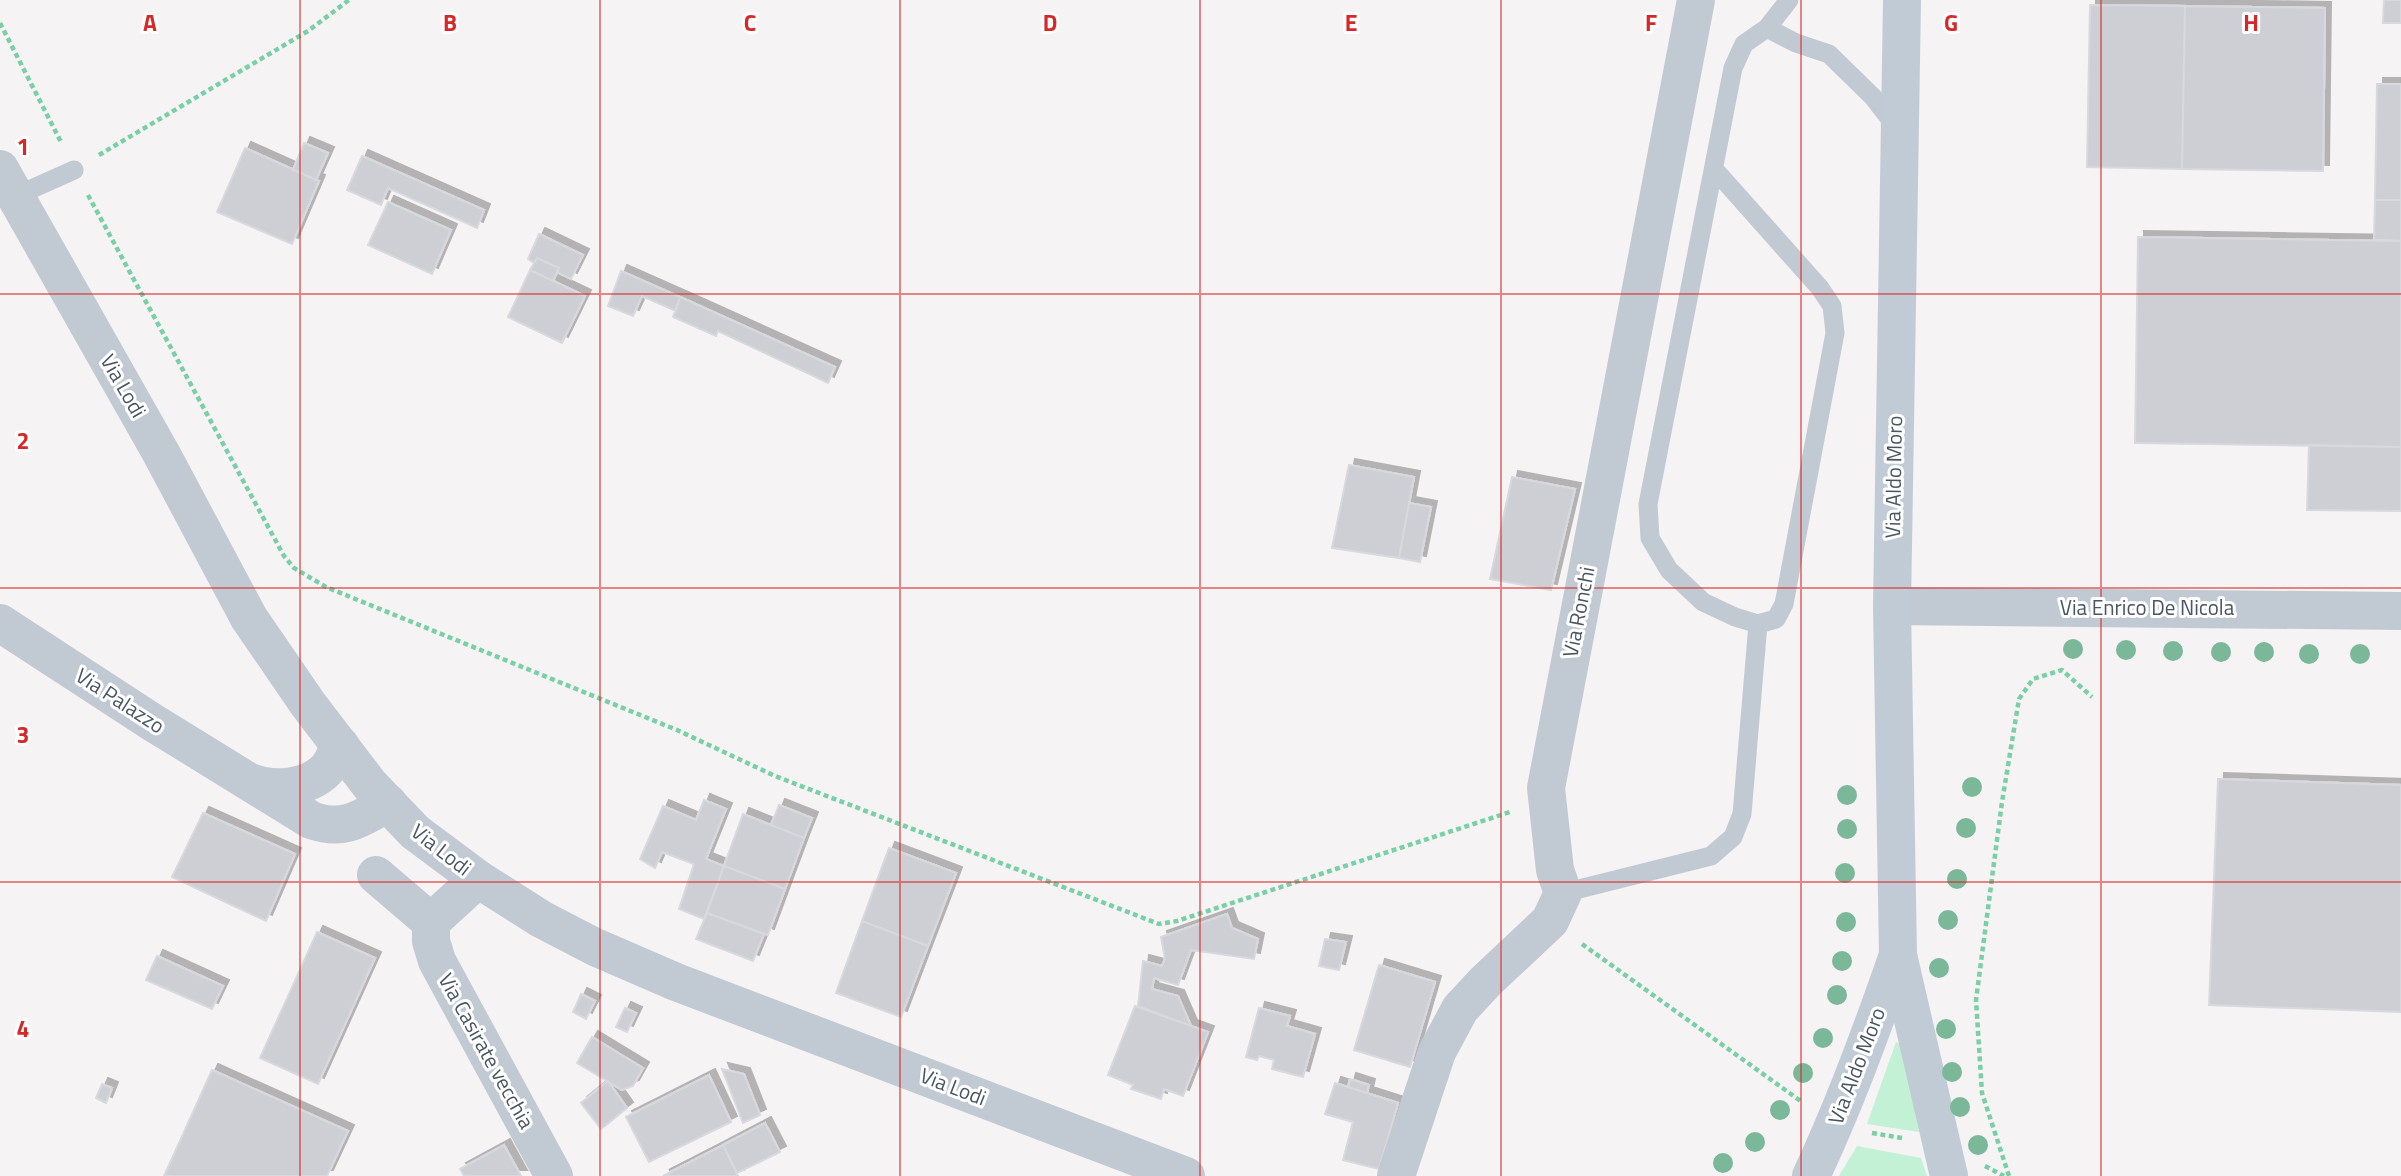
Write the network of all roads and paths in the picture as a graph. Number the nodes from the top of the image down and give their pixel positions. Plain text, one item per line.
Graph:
1 (349, 0) edge
2 (1696, 0) edge
3 (1789, 0) edge
4 (1902, 0) edge
5 (0, 23) edge
6 (1768, 29) junction
7 (1900, 132) junction
8 (1714, 169) junction
9 (74, 170) junction
10 (8, 183) edge
11 (1892, 606) junction
12 (2401, 611) edge
13 (0, 623) edge
14 (1758, 624) junction
15 (2092, 697) dead end
16 (340, 745) junction
17 (242, 778) junction
18 (388, 803) junction
19 (1513, 811) dead end
20 (376, 874) dead end
21 (478, 879) junction
22 (1557, 907) junction
23 (431, 922) junction
24 (1898, 955) junction
25 (1835, 1126) junction
26 (1946, 1161) edge
27 (554, 1176) edge
28 (1186, 1176) edge
29 (1396, 1176) edge
30 (1811, 1176) edge
31 (2007, 1176) edge

1 - 9 path
2 - 22 street, Via Ronchi
3 - 6 lane
4 - 7 main road, Via Aldo Moro
5 - 9 path
6 - 7 lane
6 - 8 lane
7 - 11 main road, Via Aldo Moro
8 - 14 lane
8 - 14 lane
9 - 10 lane
9 - 19 path
10 - 16 street, Via Lodi
11 - 12 street, Via Enrico De Nicola
11 - 24 main road, Via Aldo Moro
13 - 17 street, Via Palazzo
14 - 22 lane
15 - 31 path
16 - 17 street, Via Palazzo
16 - 18 street, Via Lodi
17 - 18 street, Via Palazzo
18 - 21 street, Via Lodi
20 - 23 street
21 - 23 street
21 - 28 street, Via Lodi
22 - 25 path
22 - 29 street
23 - 27 street, Via Casirate vecchia
24 - 25 main road, Via Aldo Moro
24 - 26 main road, Via Aldo Moro
25 - 26 path
25 - 30 main road, Via Aldo Moro
26 - 31 path

